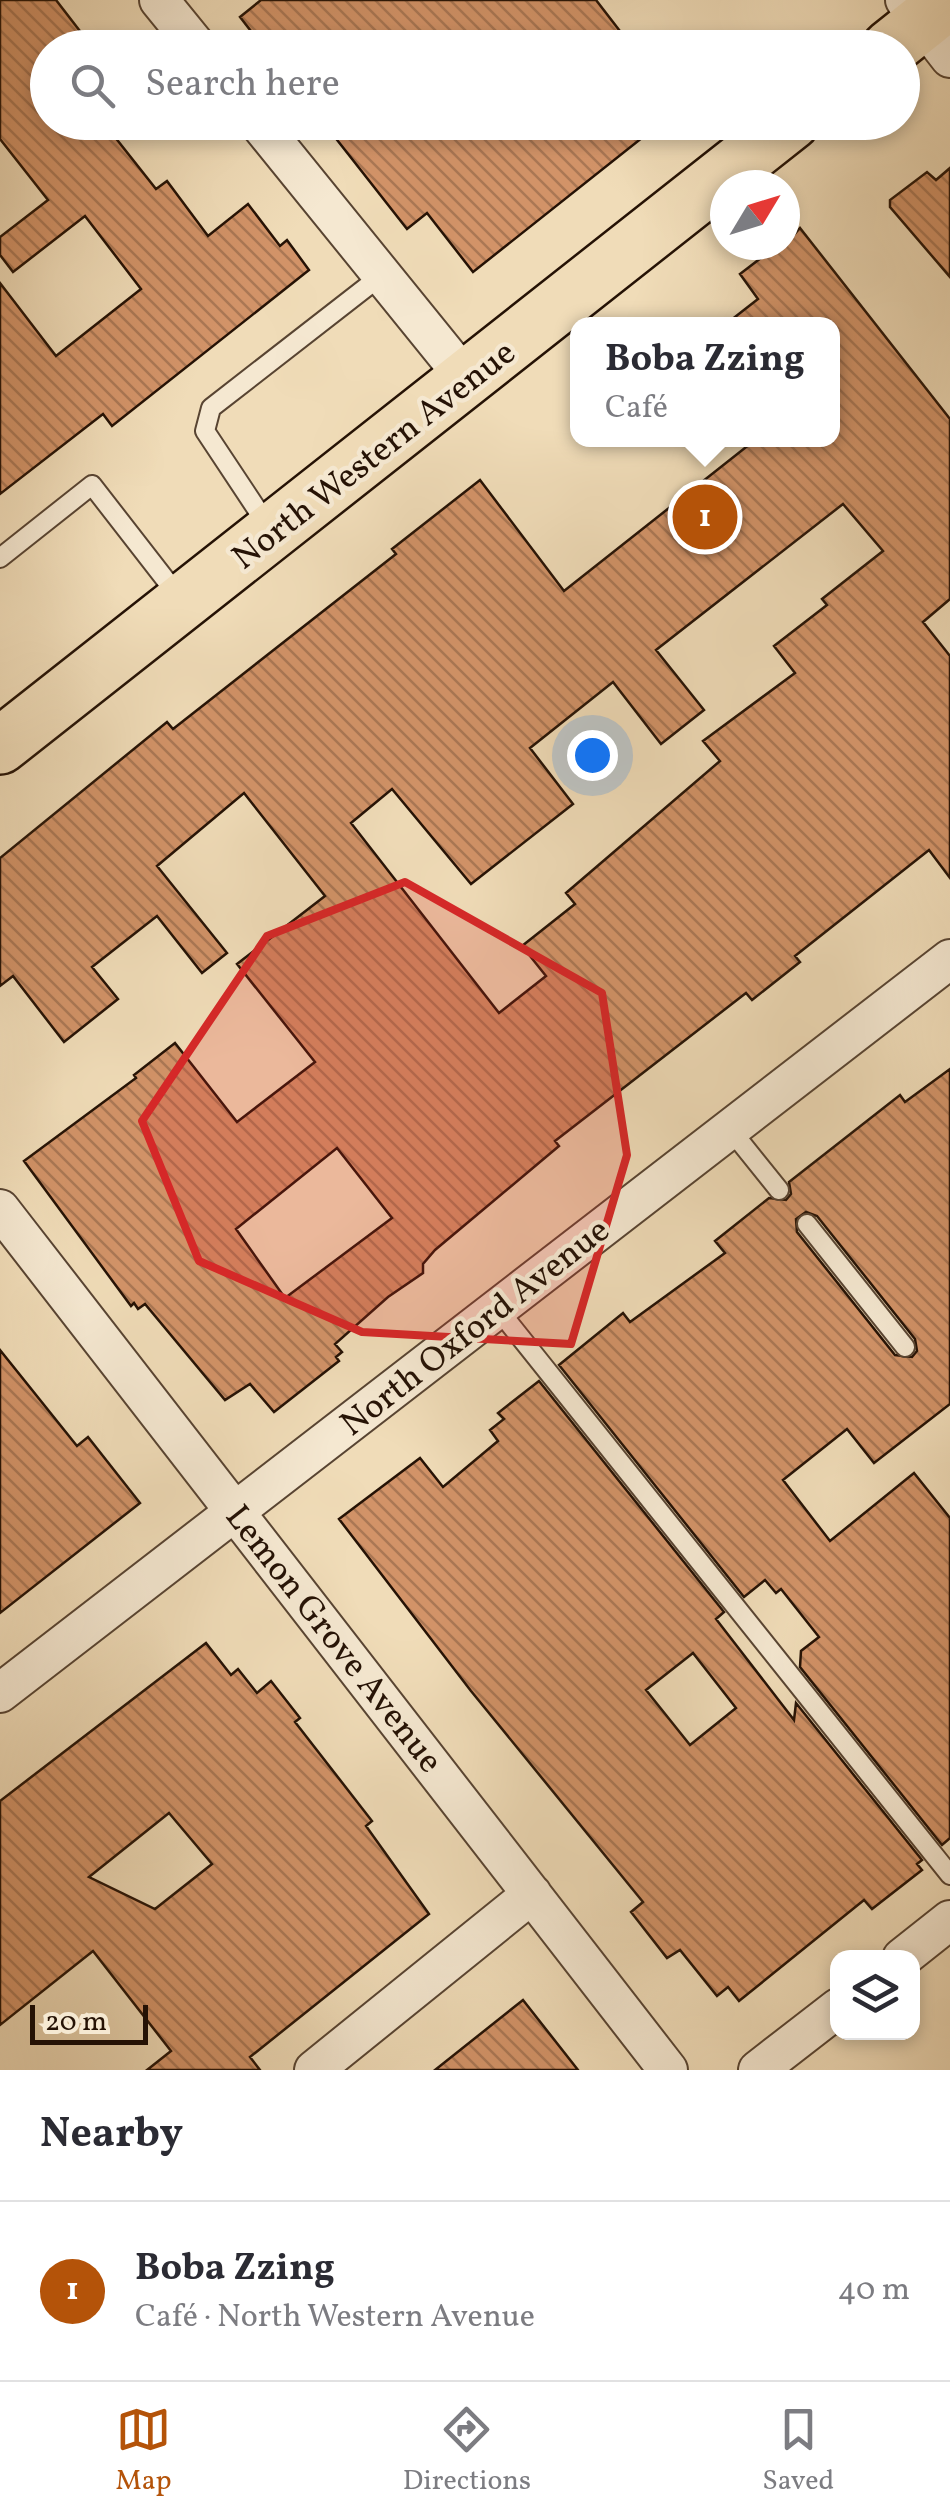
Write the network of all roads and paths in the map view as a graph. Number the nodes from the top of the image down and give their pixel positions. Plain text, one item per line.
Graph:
1 (160, 0) edge
2 (184, 30) edge
3 (273, 140) edge
4 (768, 140) edge
5 (382, 275) junction
6 (467, 380) junction
7 (272, 532) junction
8 (0, 558) edge
9 (183, 602) junction
10 (0, 746) edge
11 (950, 959) edge
12 (730, 1129) junction
13 (779, 1190) dead end
14 (0, 1208) edge
15 (807, 1224) dead end
16 (497, 1308) junction
17 (905, 1348) dead end
18 (236, 1509) junction
19 (0, 1694) edge
20 (950, 1875) edge
21 (532, 1894) junction
22 (950, 1920) edge
23 (912, 1950) edge
24 (830, 2014) edge
25 (314, 2070) edge
26 (668, 2070) edge
27 (758, 2070) edge

1 - 2 street
3 - 5 street
4 - 6 main road, North Western Avenue
5 - 6 street
5 - 7 lane
6 - 7 main road, North Western Avenue
7 - 9 main road, North Western Avenue
8 - 9 lane
9 - 10 main road, North Western Avenue
11 - 12 street, North Oxford Avenue
12 - 13 lane
12 - 16 street, North Oxford Avenue
14 - 18 street, Lemon Grove Avenue
15 - 17 lane
16 - 18 street, North Oxford Avenue
16 - 20 lane
18 - 19 street, North Oxford Avenue
18 - 21 street, Lemon Grove Avenue
21 - 25 street
21 - 26 street, Lemon Grove Avenue
22 - 23 street
24 - 27 street

